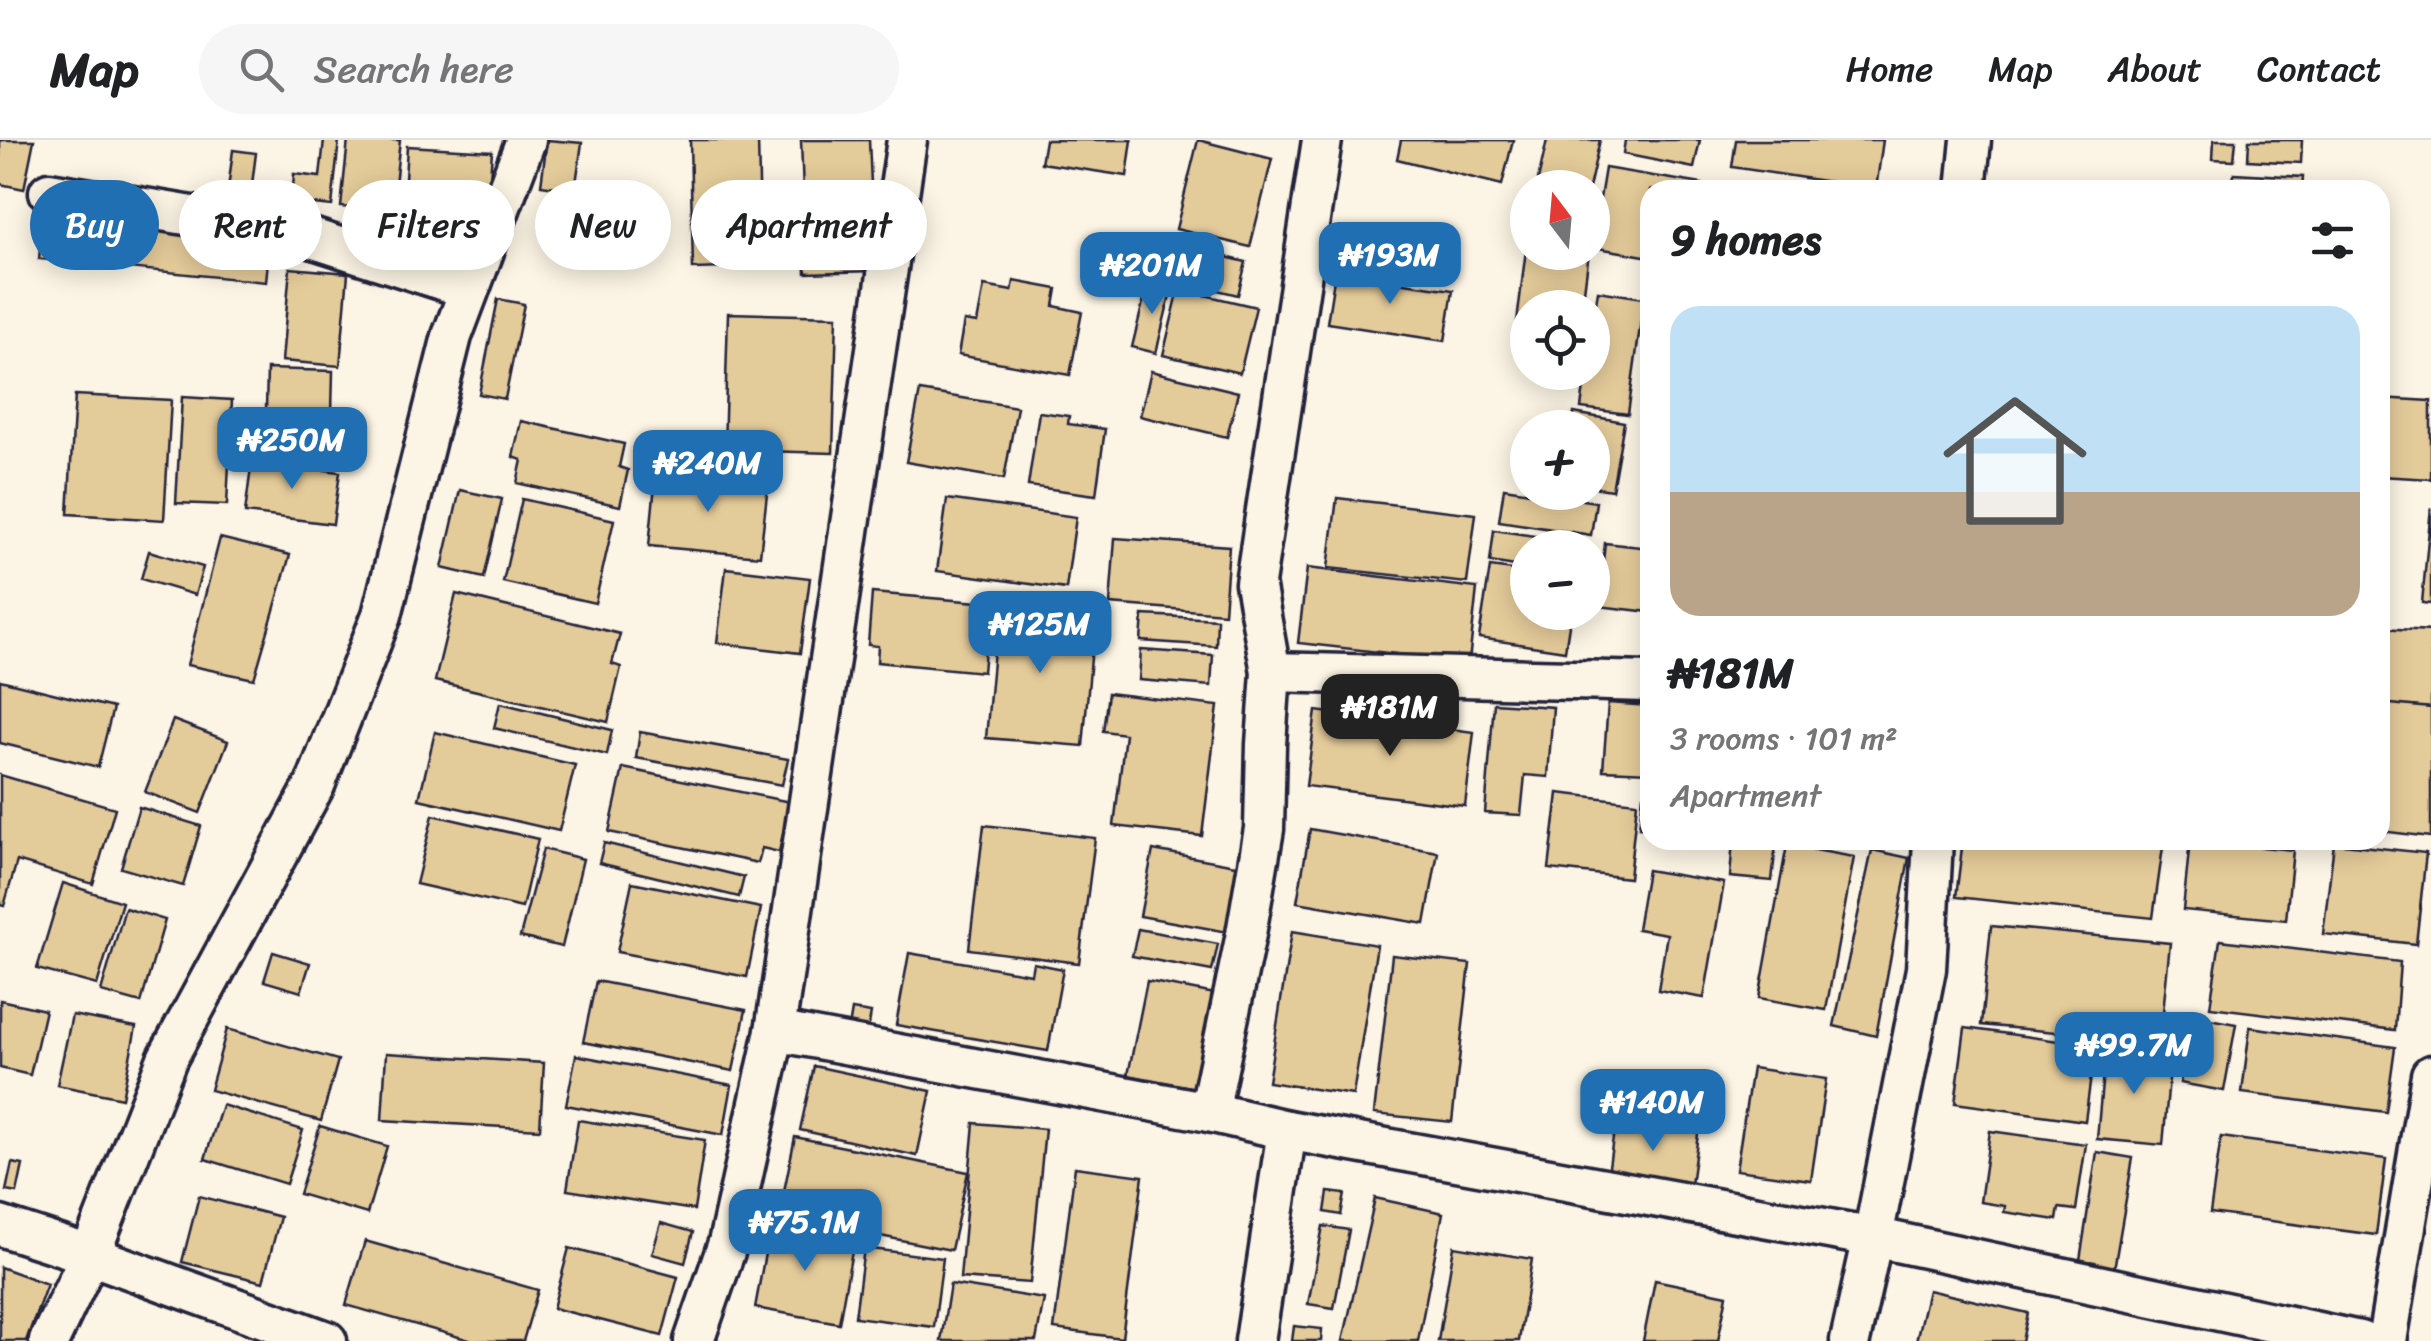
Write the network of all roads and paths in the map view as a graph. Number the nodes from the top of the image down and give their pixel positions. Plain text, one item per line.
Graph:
1 (526, 140) edge
2 (907, 140) edge
3 (1322, 140) edge
4 (1970, 140) edge
5 (1967, 180) edge
6 (159, 210) edge
7 (469, 289) junction
8 (1271, 672) junction
9 (1640, 682) edge
10 (1932, 850) edge
11 (775, 1031) junction
12 (2431, 1075) edge
13 (1209, 1112) junction
14 (1287, 1130) junction
15 (0, 1226) edge
16 (1873, 1238) junction
17 (90, 1255) junction
18 (48, 1341) edge
19 (327, 1341) edge
20 (694, 1341) edge
21 (1255, 1341) edge
22 (1850, 1341) edge
23 (2360, 1341) edge
24 (2387, 1341) edge

1 - 7 street
2 - 11 street
3 - 8 street
4 - 5 street
6 - 7 street
7 - 17 street
8 - 9 street
8 - 13 street
10 - 16 street
11 - 13 street
11 - 20 street
12 - 24 street
13 - 14 street
14 - 16 street
14 - 21 street
15 - 17 street
16 - 22 street
16 - 23 street
17 - 18 street
17 - 19 street

